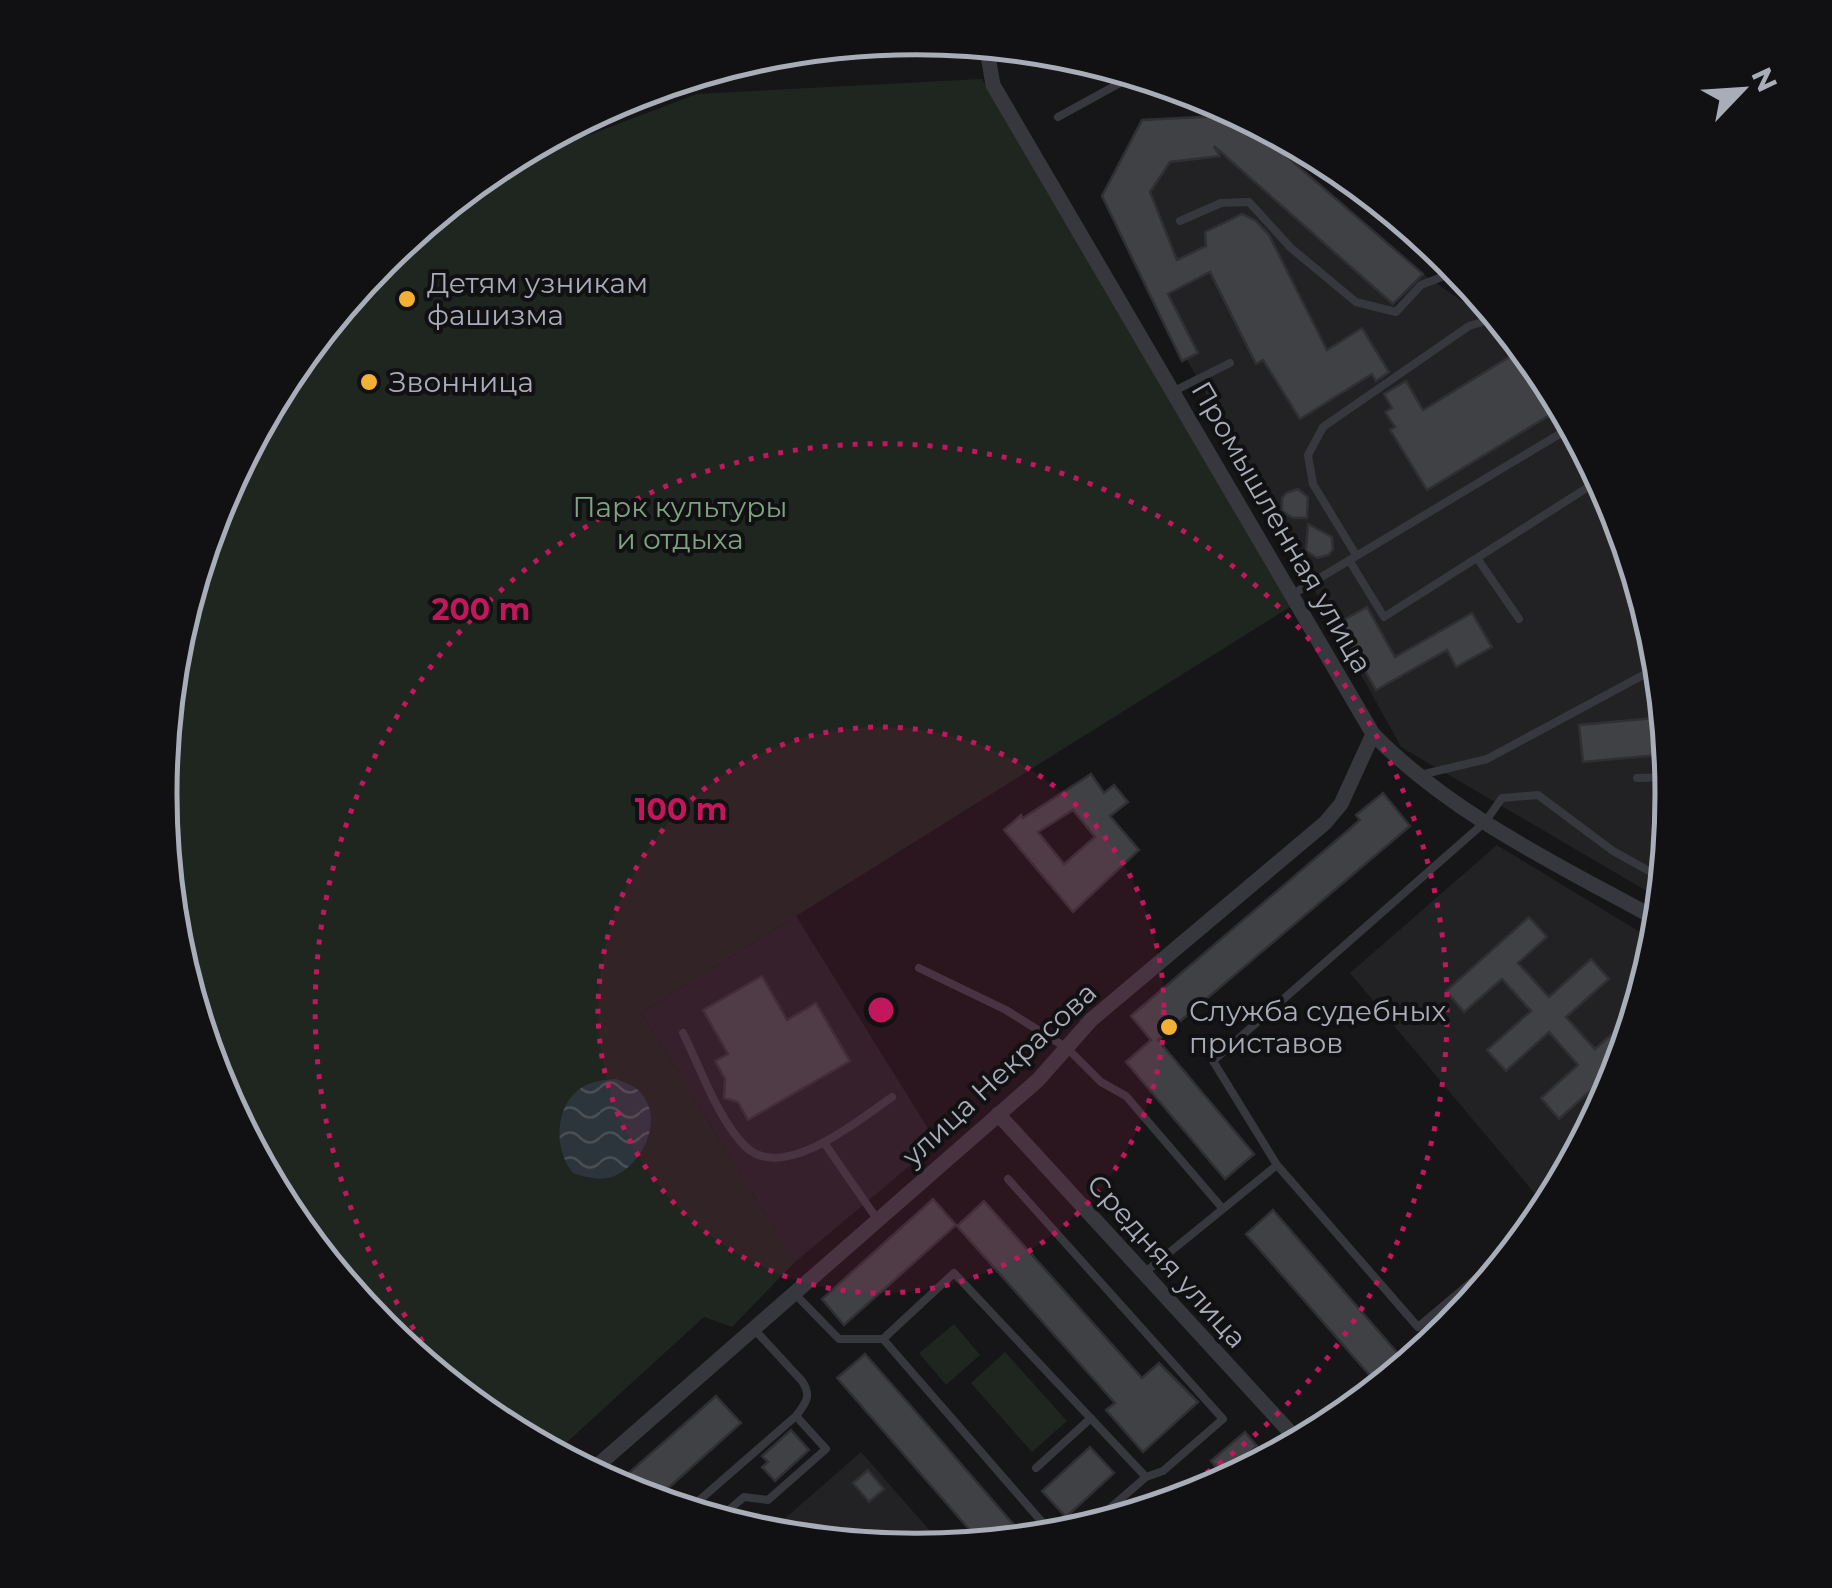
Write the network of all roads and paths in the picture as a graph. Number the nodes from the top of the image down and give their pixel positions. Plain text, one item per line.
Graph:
1 (989, 59) edge
2 (1118, 83) edge
3 (1058, 117) dead end
4 (1180, 221) dead end
5 (1444, 276) edge
6 (1484, 322) edge
7 (1230, 363) dead end
8 (1174, 392) junction
9 (1561, 433) edge
10 (1588, 487) edge
11 (1353, 558) junction
12 (1477, 558) junction
13 (1293, 594) junction
14 (1518, 619) dead end
15 (1645, 674) edge
16 (1373, 734) junction
17 (1417, 775) junction
18 (1654, 777) edge
19 (1637, 778) dead end
20 (1485, 822) junction
21 (1651, 872) edge
22 (1645, 913) edge
23 (919, 968) dead end
24 (683, 1033) dead end
25 (1067, 1048) junction
26 (892, 1096) dead end
27 (998, 1114) junction
28 (825, 1144) junction
29 (1277, 1165) junction
30 (1008, 1179) dead end
31 (1223, 1209) junction
32 (877, 1219) junction
33 (1144, 1273) junction
34 (1470, 1284) edge
35 (794, 1293) junction
36 (754, 1329) junction
37 (883, 1339) junction
38 (796, 1416) junction
39 (1091, 1418) junction
40 (1290, 1431) edge
41 (601, 1462) edge
42 (1036, 1468) dead end
43 (1146, 1476) junction
44 (699, 1500) edge
45 (1111, 1507) edge
46 (730, 1509) edge
47 (1042, 1522) edge

1 - 8 street, Промышленная улица
2 - 3 lane
4 - 5 lane
6 - 11 lane
7 - 8 lane
8 - 13 street, Промышленная улица
9 - 11 lane
10 - 12 lane
11 - 12 lane
11 - 13 lane
12 - 14 lane
13 - 16 street, Промышленная улица
15 - 17 lane
16 - 17 street, Промышленная улица
16 - 25 street, улица Некрасова
17 - 20 street, Промышленная улица
18 - 19 lane
20 - 21 lane
20 - 22 street, Промышленная улица
20 - 29 lane
23 - 25 lane
24 - 28 lane
25 - 27 street, улица Некрасова
25 - 31 lane
26 - 28 lane
27 - 32 street, улица Некрасова
27 - 33 street, Средняя улица
28 - 32 lane
29 - 31 lane
29 - 34 lane
30 - 43 lane
31 - 33 lane
32 - 35 street, улица Некрасова
33 - 40 street, Средняя улица
35 - 36 street, улица Некрасова
35 - 37 lane
36 - 38 lane
36 - 41 street, улица Некрасова
37 - 39 lane
37 - 47 lane
38 - 44 lane
38 - 46 lane
39 - 42 lane
39 - 43 lane
43 - 45 lane

